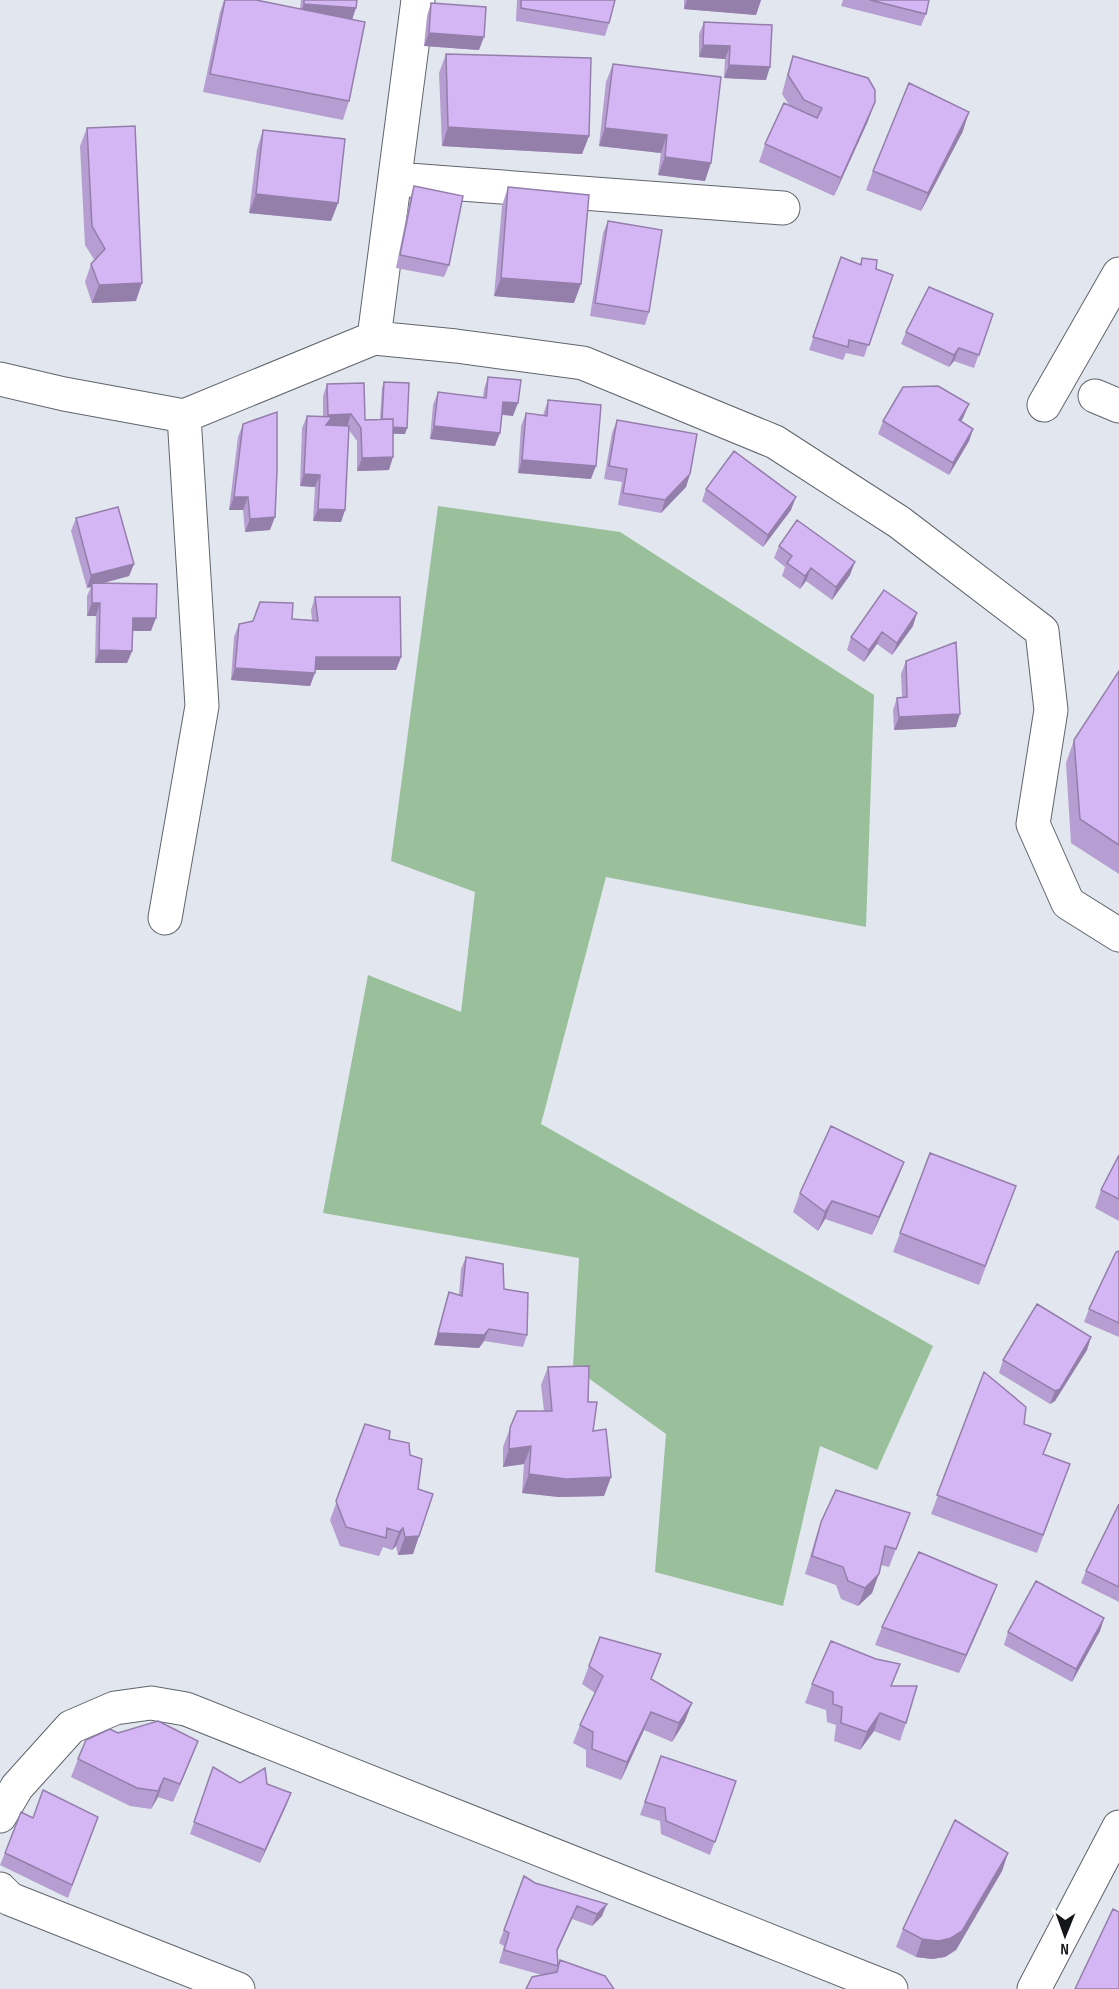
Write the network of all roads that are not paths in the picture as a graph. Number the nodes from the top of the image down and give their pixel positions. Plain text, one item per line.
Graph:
1 (418, 0) edge
2 (395, 179) junction
3 (783, 208) dead end
4 (1119, 274) edge
5 (374, 338) junction
6 (0, 379) edge
7 (1044, 405) dead end
8 (184, 416) junction
9 (165, 918) dead end
10 (1119, 936) edge
11 (0, 1816) edge
12 (1119, 1827) edge
13 (0, 1889) edge
14 (238, 1989) edge
15 (891, 1989) edge
16 (1034, 1989) edge

1 - 2 street
2 - 3 street
2 - 5 street
4 - 7 street
5 - 8 street
5 - 10 street
6 - 8 street
8 - 9 street
11 - 15 street
12 - 16 street
13 - 14 street

